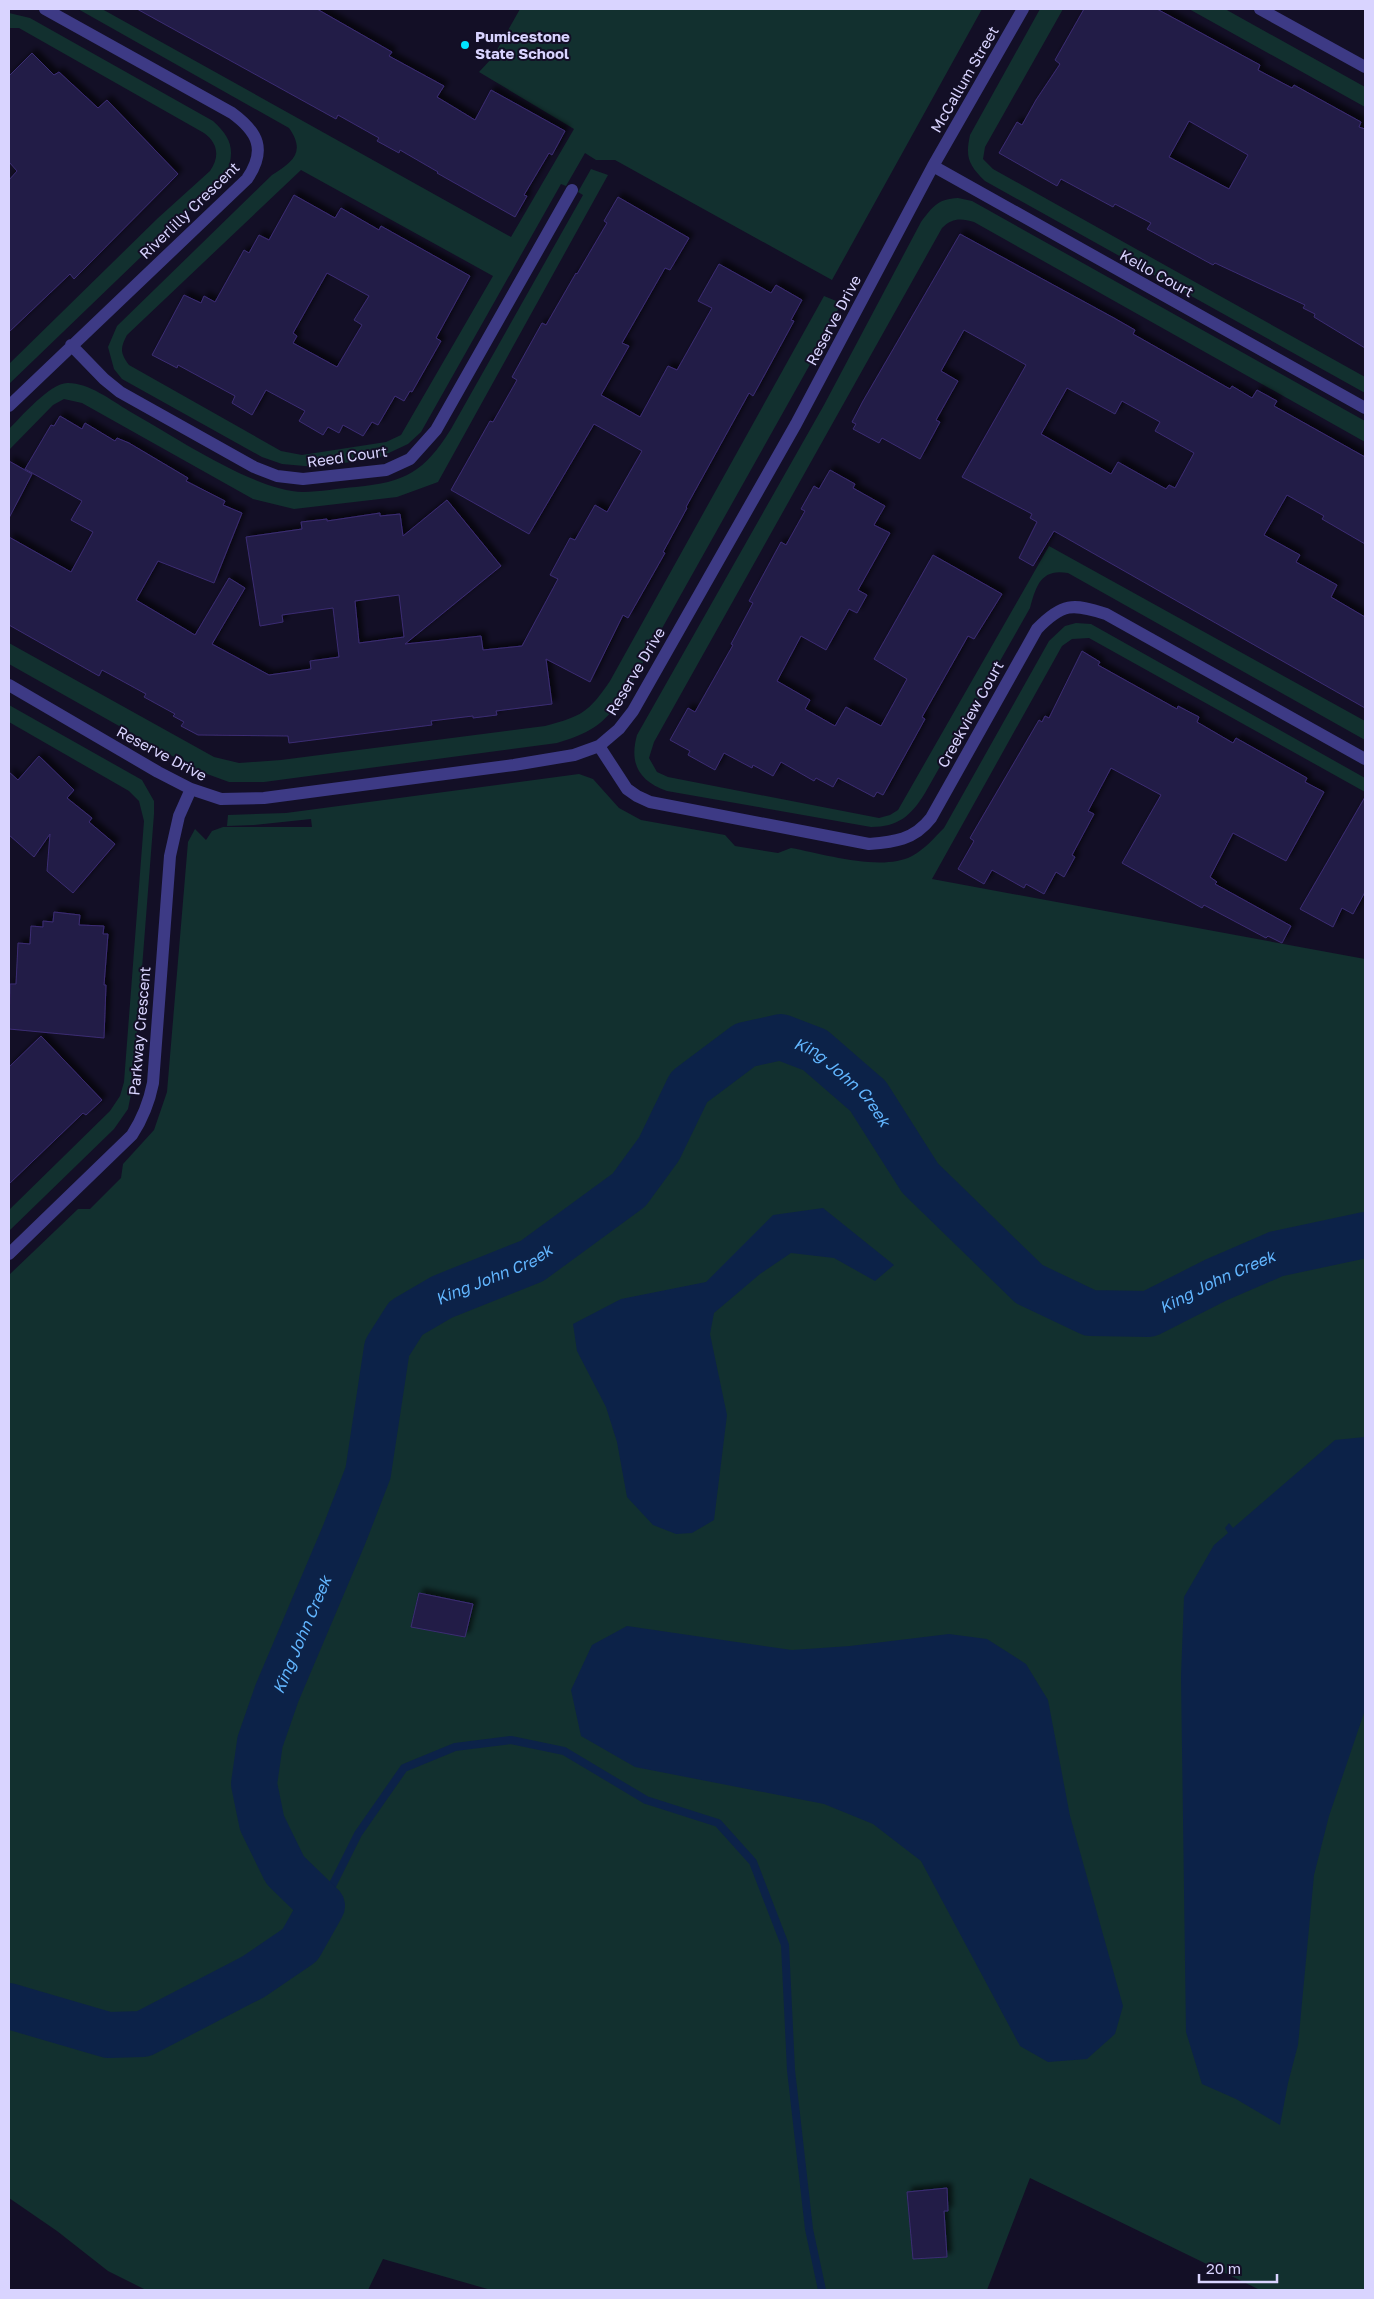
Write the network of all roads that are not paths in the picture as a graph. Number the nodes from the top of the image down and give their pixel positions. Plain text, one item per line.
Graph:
1 (45, 9) edge
2 (1023, 9) edge
3 (1260, 9) edge
4 (1365, 67) edge
5 (933, 166) junction
6 (572, 190) dead end
7 (71, 345) junction
8 (9, 406) edge
9 (1365, 408) edge
10 (9, 685) edge
11 (599, 746) junction
12 (1365, 759) edge
13 (191, 789) junction
14 (9, 1254) edge

1 - 7 street, Riverlilly Crescent
2 - 5 street, McCallum Street
3 - 4 street
5 - 9 street, Kello Court
5 - 11 street, Reserve Drive
6 - 7 street, Reed Court
7 - 8 street, Riverlilly Crescent
10 - 13 street, Reserve Drive
11 - 12 street, Creekview Court
11 - 13 street, Reserve Drive
13 - 14 street, Parkway Crescent

